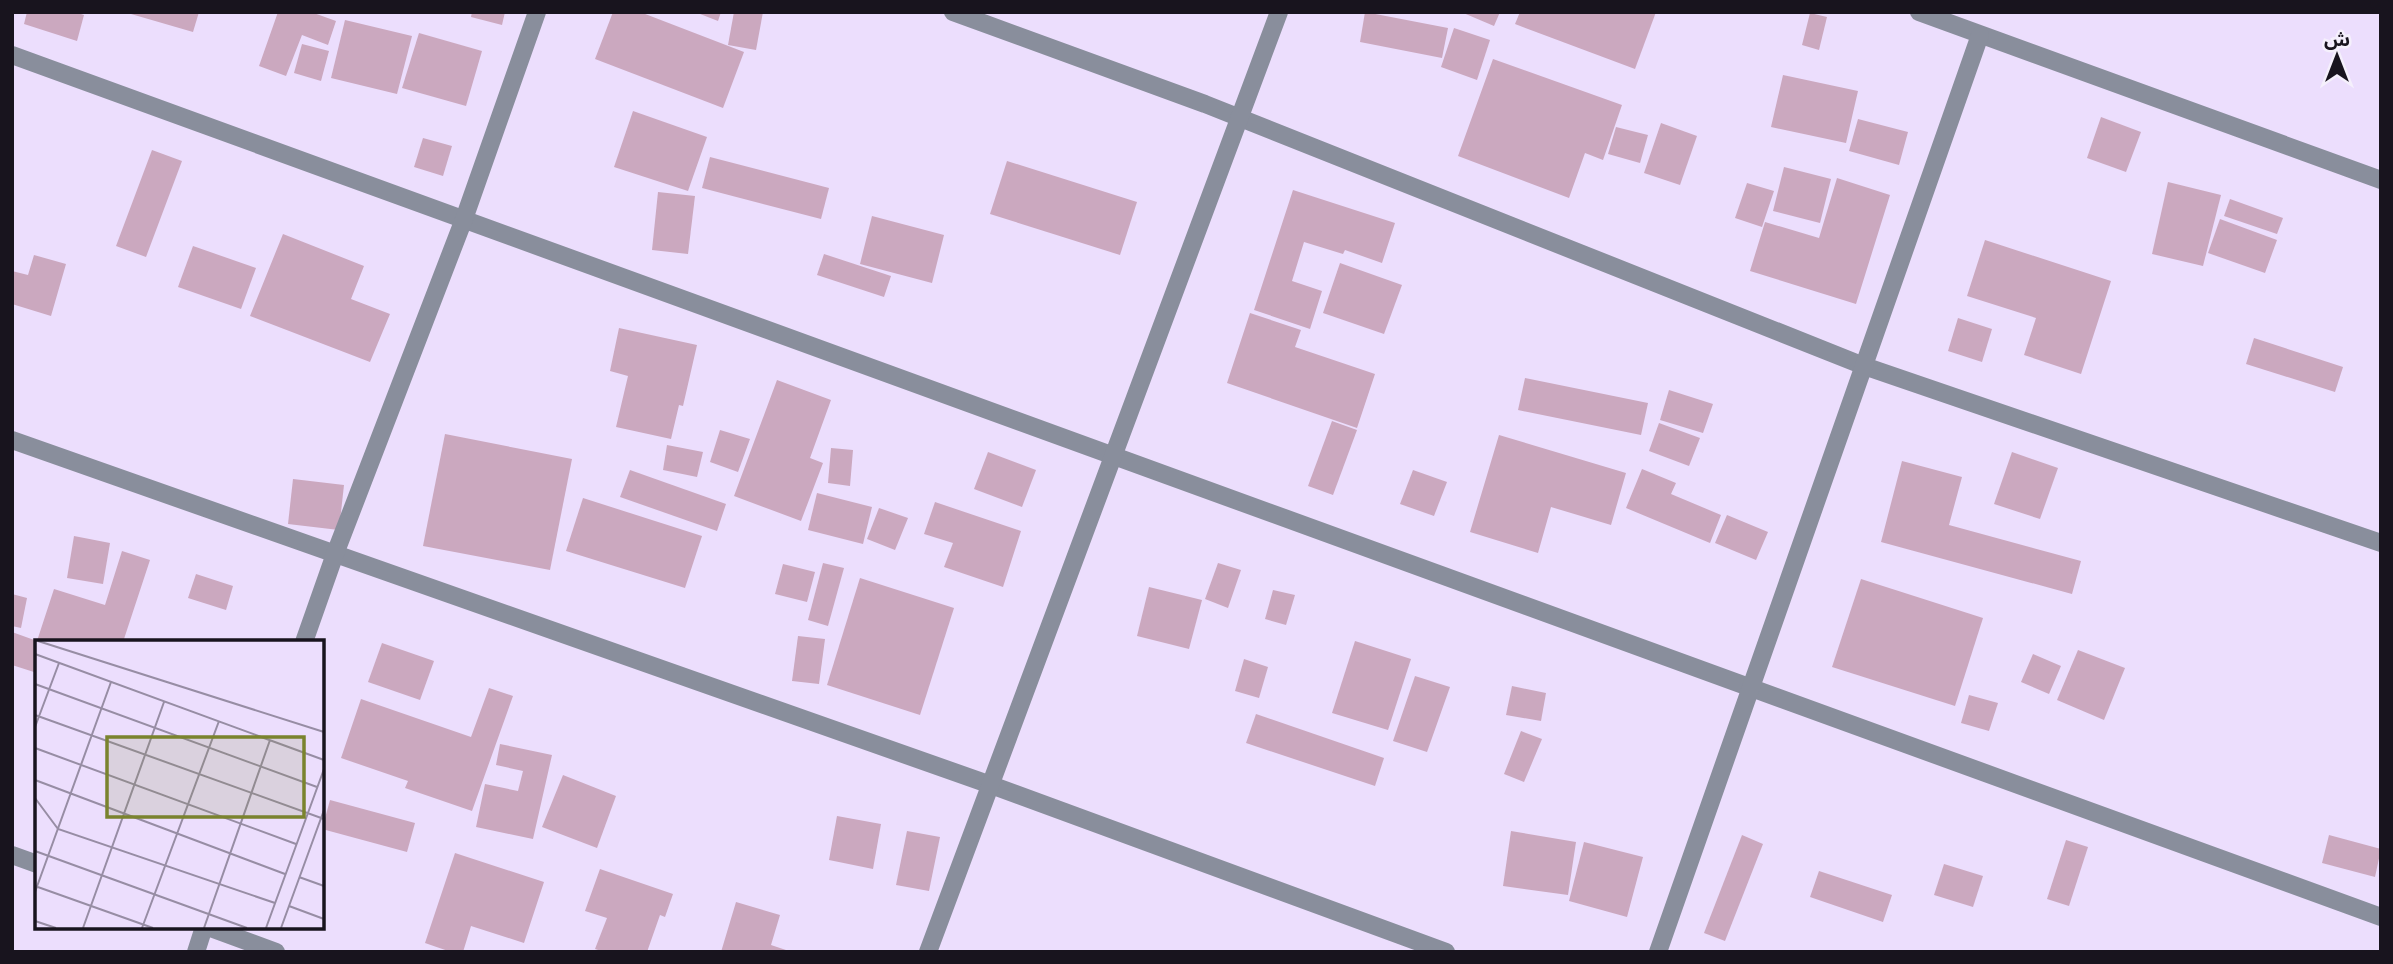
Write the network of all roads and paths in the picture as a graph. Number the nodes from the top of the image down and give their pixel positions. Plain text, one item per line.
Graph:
1 (537, 12) edge
2 (953, 12) edge
3 (1279, 12) edge
4 (1919, 12) edge
5 (1980, 34) junction
6 (12, 55) edge
7 (1239, 118) junction
8 (2381, 180) edge
9 (464, 219) junction
10 (1864, 366) junction
11 (12, 440) edge
12 (1114, 456) junction
13 (2381, 543) edge
14 (335, 554) junction
15 (305, 640) edge
16 (1751, 688) junction
17 (991, 785) junction
18 (12, 855) edge
19 (35, 863) edge
20 (2381, 917) edge
21 (205, 929) edge
22 (212, 929) edge
23 (196, 952) edge
24 (276, 952) edge
25 (928, 952) edge
26 (1446, 952) edge
27 (1658, 952) edge

1 - 9 street
2 - 7 street
3 - 7 street
4 - 5 street
5 - 8 street
5 - 10 street
6 - 9 street
7 - 10 street
7 - 12 street
9 - 12 street
9 - 14 street
10 - 13 street
10 - 16 street
11 - 14 street
12 - 16 street
12 - 17 street
14 - 15 street
14 - 17 street
16 - 20 street
16 - 27 street
17 - 25 street
17 - 26 street
18 - 19 street
21 - 23 street
22 - 24 street

